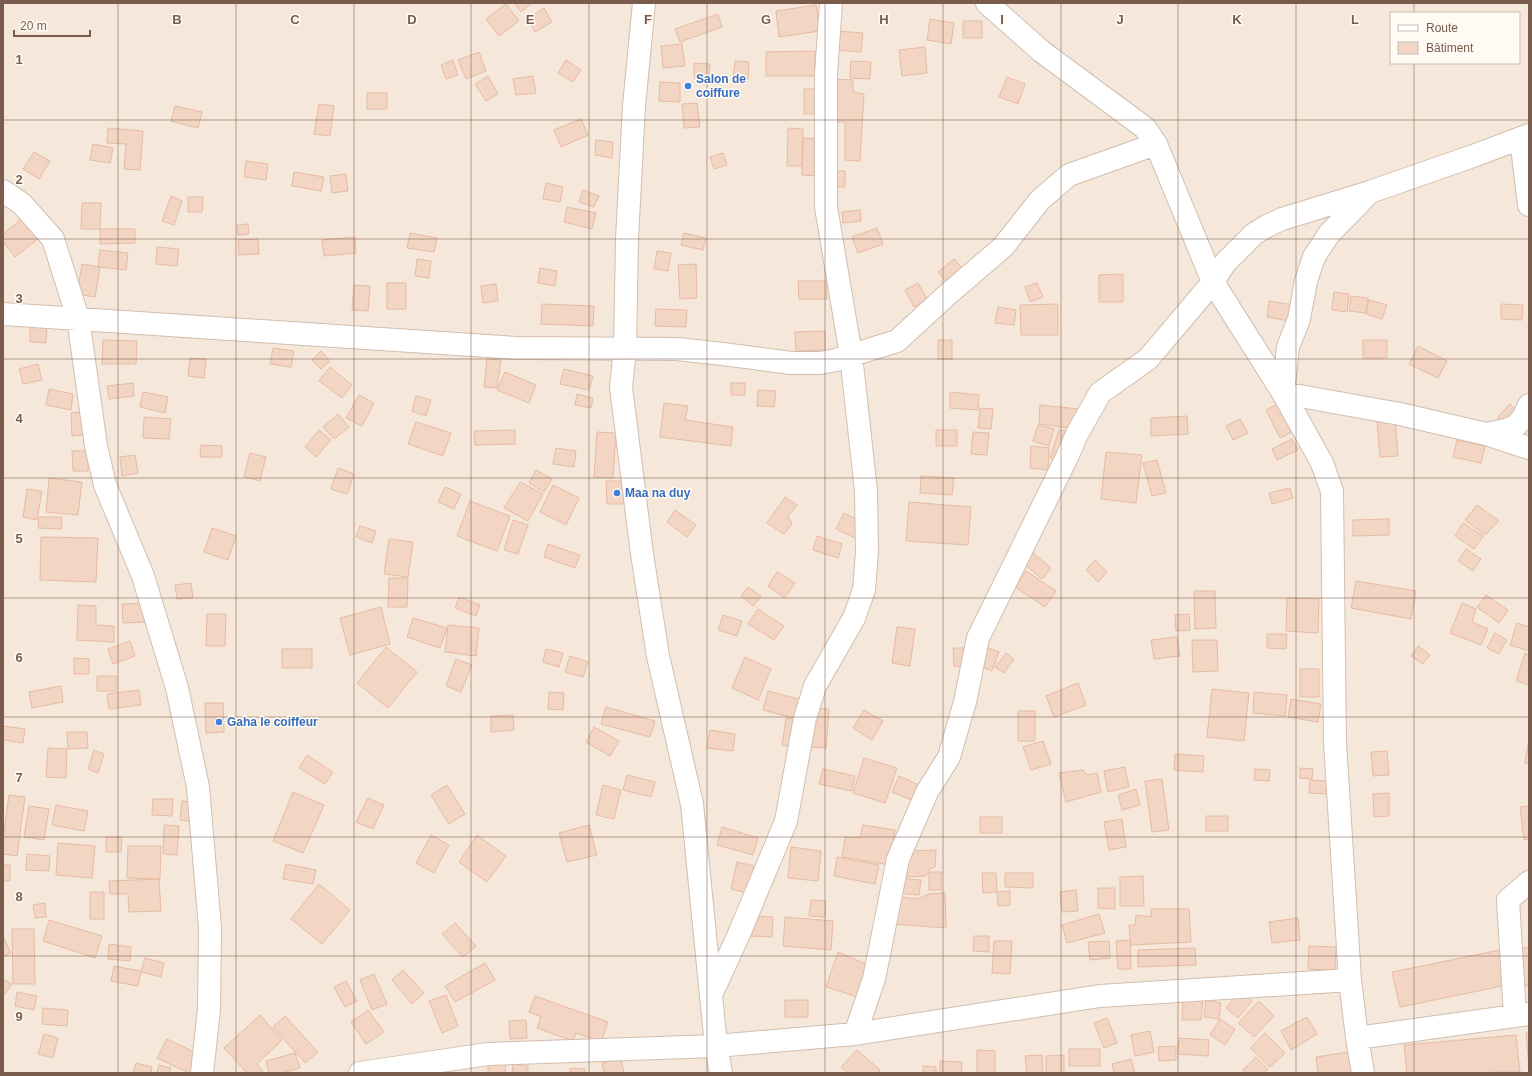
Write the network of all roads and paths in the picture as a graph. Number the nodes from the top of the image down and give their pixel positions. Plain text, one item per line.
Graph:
1 (644, 3) edge
2 (831, 3) edge
3 (987, 3) edge
4 (1525, 137) edge
5 (1156, 144) junction
6 (3, 191) edge
7 (1370, 192) junction
8 (1529, 205) edge
9 (1213, 282) junction
10 (3, 314) edge
11 (78, 318) junction
12 (625, 349) junction
13 (851, 355) junction
14 (1283, 393) junction
15 (1529, 405) edge
16 (1486, 434) junction
17 (1529, 448) edge
18 (1529, 882) edge
19 (1350, 980) junction
20 (712, 994) junction
21 (1522, 1015) edge
22 (856, 1034) junction
23 (1357, 1038) junction
24 (716, 1046) junction
25 (202, 1073) edge
26 (360, 1073) edge
27 (721, 1073) edge
28 (1363, 1073) edge

1 - 12 street
2 - 13 street
3 - 5 street
4 - 7 street
4 - 8 street
5 - 9 street
5 - 13 street
6 - 11 street
7 - 9 street
7 - 14 street
9 - 14 street
9 - 22 street
10 - 11 street
11 - 12 street
11 - 25 street
12 - 13 street
12 - 20 street
13 - 20 street
14 - 16 street
14 - 19 street
15 - 16 street
16 - 17 street
18 - 21 street
19 - 22 street
19 - 23 street
20 - 24 street
21 - 23 street
22 - 24 street
23 - 28 street
24 - 26 street
24 - 27 street

